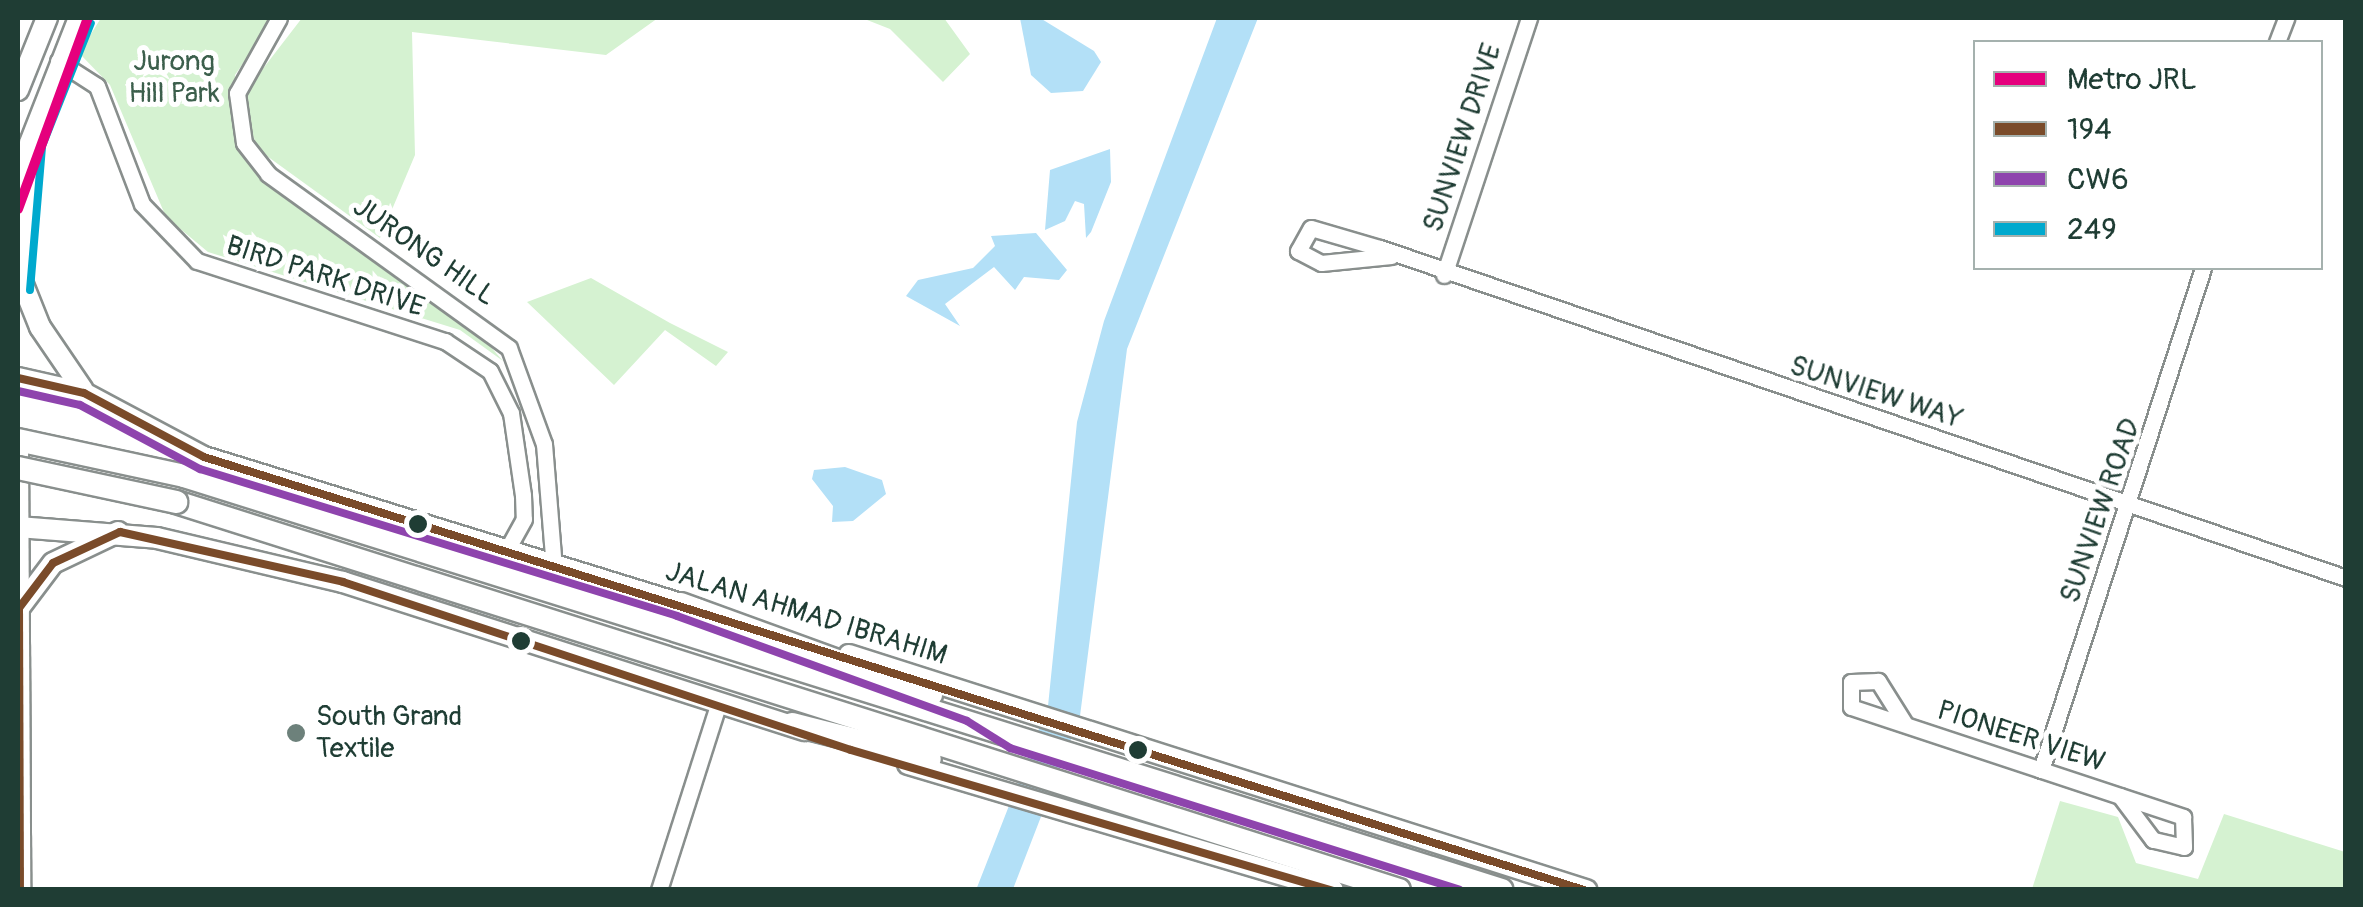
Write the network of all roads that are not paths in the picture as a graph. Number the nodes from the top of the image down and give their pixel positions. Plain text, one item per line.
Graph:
1 (47, 18) edge
2 (79, 18) edge
3 (279, 18) edge
4 (1530, 18) edge
5 (58, 61) junction
6 (18, 90) edge
7 (1390, 256) junction
8 (18, 270) edge
9 (2202, 270) edge
10 (1444, 274) junction
11 (18, 289) edge
12 (18, 378) edge
13 (84, 393) junction
14 (540, 427) junction
15 (18, 443) edge
16 (520, 462) junction
17 (546, 464) junction
18 (18, 468) edge
19 (2129, 503) junction
20 (524, 519) junction
21 (550, 520) junction
22 (18, 528) edge
23 (120, 532) junction
24 (506, 551) junction
25 (554, 566) junction
26 (2346, 578) edge
27 (681, 604) junction
28 (19, 608) edge
29 (719, 702) junction
30 (792, 724) junction
31 (1905, 724) dead end
32 (1014, 736) junction
33 (2041, 770) junction
34 (1016, 772) junction
35 (2120, 796) junction
36 (20, 890) edge
37 (659, 890) edge
38 (1333, 890) edge
39 (1400, 890) edge
40 (1502, 890) edge
41 (1586, 890) edge

1 - 6 main road
2 - 5 main road
3 - 14 street, JURONG HILL
4 - 10 street, SUNVIEW DRIVE
5 - 8 main road
5 - 16 street, BIRD PARK DRIVE
7 - 7 street, SUNVIEW WAY
7 - 10 street, SUNVIEW WAY
8 - 11 main road
8 - 13 main road
9 - 19 street, SUNVIEW ROAD
10 - 19 street, SUNVIEW WAY
12 - 13 main road, JALAN AHMAD IBRAHIM
13 - 24 main road, JALAN AHMAD IBRAHIM
14 - 16 street
14 - 17 street, JURONG HILL
15 - 22 main road
15 - 32 highway
16 - 17 street
16 - 20 street, BIRD PARK DRIVE
17 - 21 street, JURONG HILL
18 - 34 highway, bridge
19 - 26 street, SUNVIEW WAY
19 - 33 street, SUNVIEW ROAD
20 - 21 street
20 - 24 street
21 - 25 street, JURONG HILL
22 - 23 main road
22 - 28 main road
23 - 28 main road
23 - 29 main road
24 - 25 main road, JALAN AHMAD IBRAHIM
25 - 27 main road, JALAN AHMAD IBRAHIM
27 - 32 highway
27 - 41 main road, JALAN AHMAD IBRAHIM
28 - 36 main road
29 - 30 main road
29 - 37 street
30 - 34 highway
30 - 38 main road
31 - 33 street, PIONEER VIEW
32 - 40 highway
33 - 35 street, PIONEER VIEW
34 - 39 highway
35 - 35 street, PIONEER VIEW

